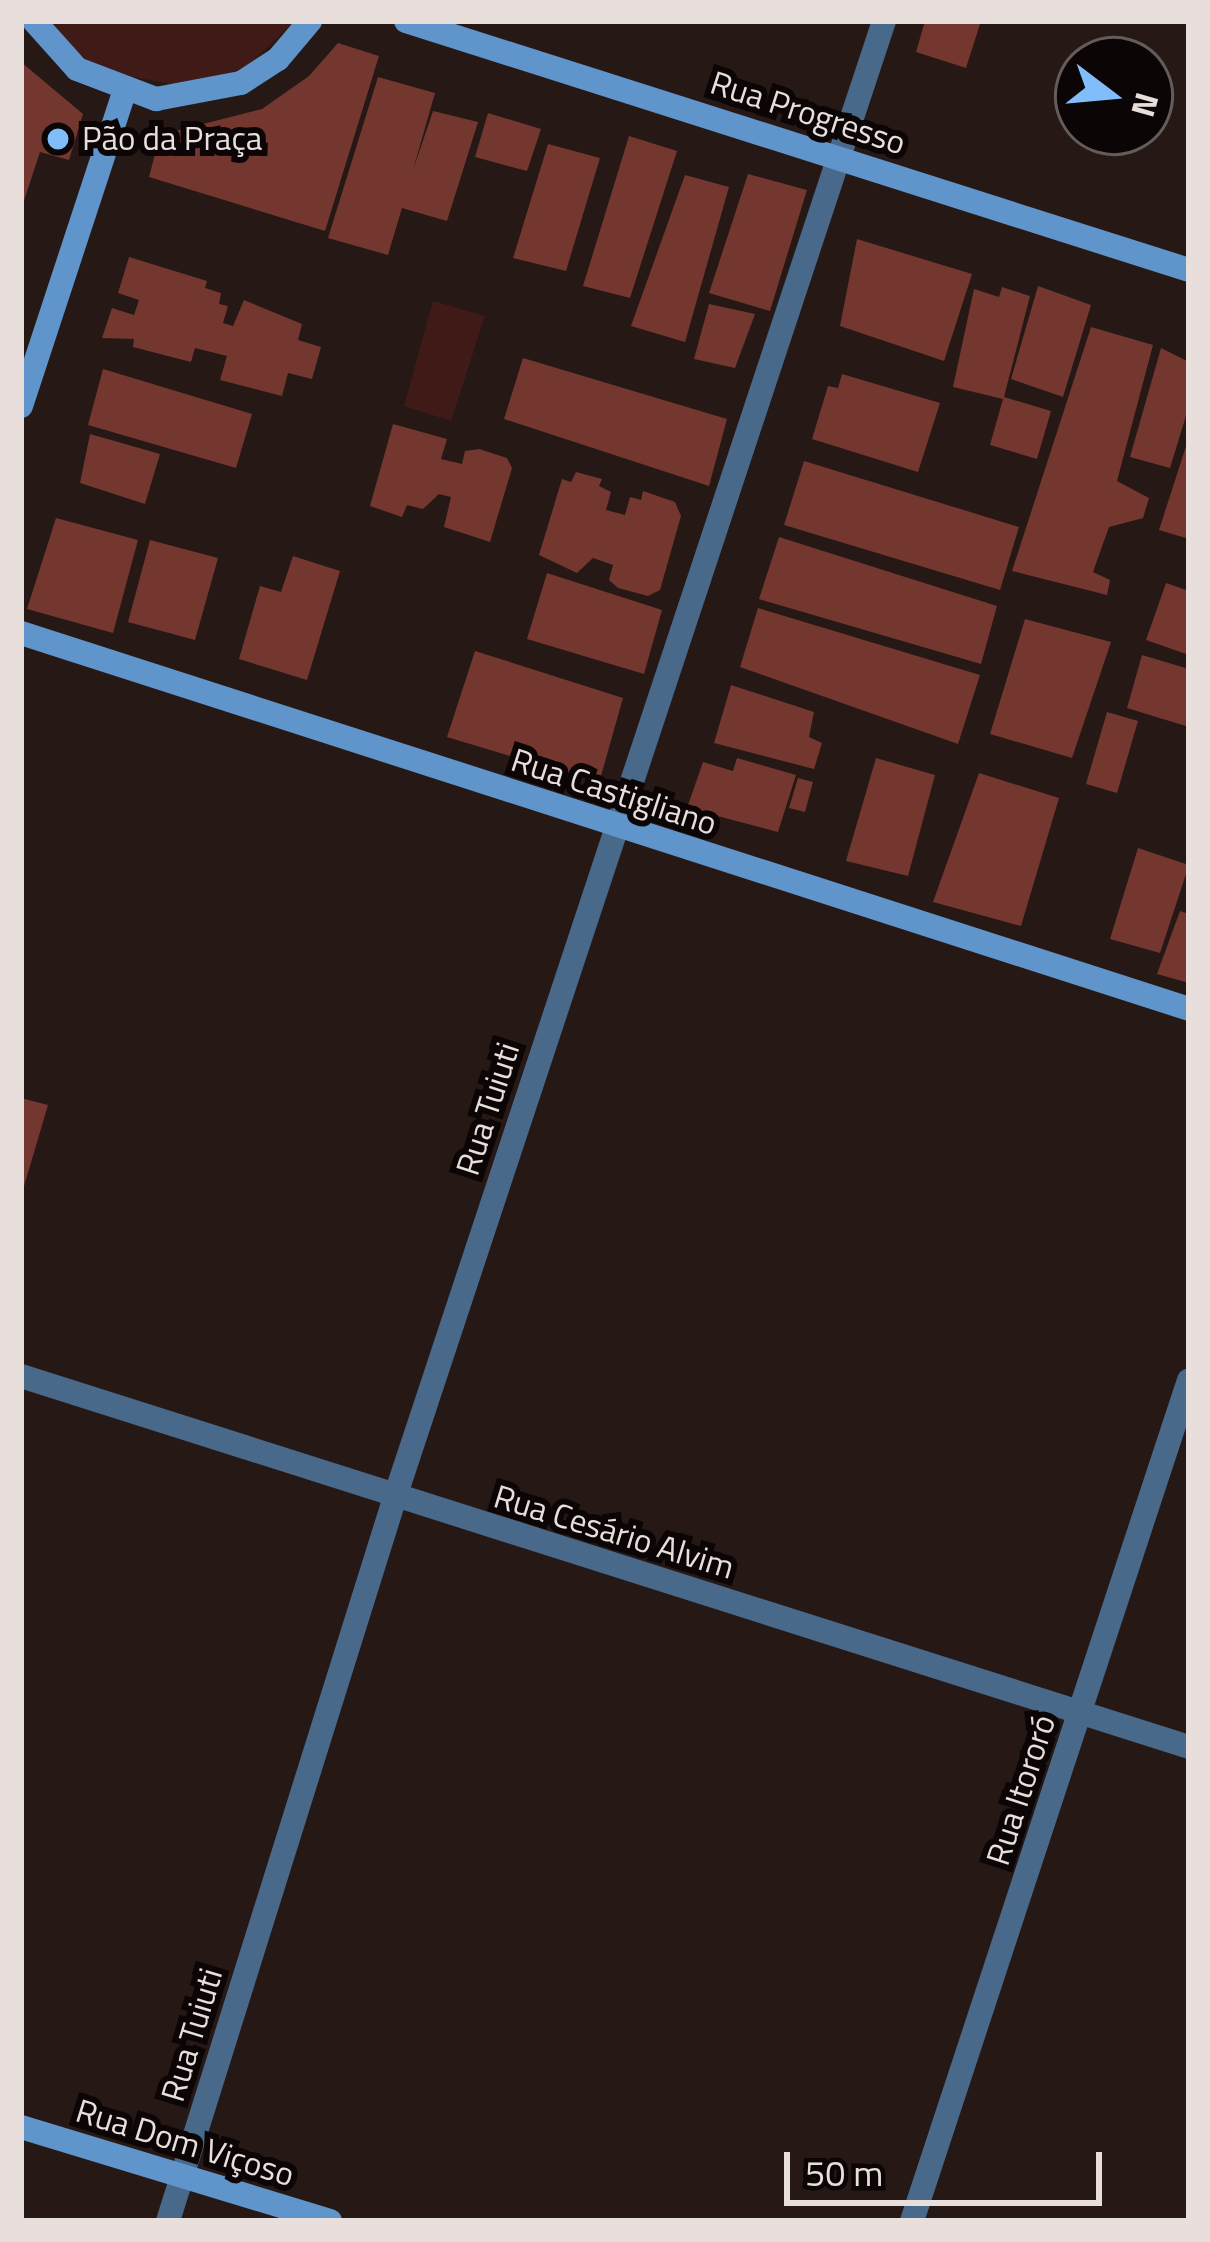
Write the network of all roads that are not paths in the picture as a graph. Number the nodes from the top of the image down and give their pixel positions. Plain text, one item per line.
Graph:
1 (34, 21) edge
2 (310, 21) edge
3 (406, 21) edge
4 (884, 21) edge
5 (124, 92) junction
6 (840, 158) junction
7 (1189, 270) edge
8 (21, 406) edge
9 (21, 633) edge
10 (615, 828) junction
11 (1189, 1009) edge
12 (21, 1376) edge
13 (1189, 1380) edge
14 (395, 1497) junction
15 (1082, 1713) junction
16 (1189, 1747) edge
17 (21, 2127) edge
18 (181, 2180) junction
19 (168, 2221) edge
20 (330, 2221) edge
21 (912, 2221) edge

1 - 5 street
2 - 5 street
3 - 6 street, Rua Progresso
4 - 6 street, Rua Tuiuti
5 - 8 street
6 - 7 street, Rua Progresso
6 - 10 street, Rua Tuiuti
9 - 10 street, Rua Castigliano
10 - 11 street, Rua Castigliano
10 - 14 street, Rua Tuiuti
12 - 14 street, Rua Cesário Alvim
13 - 15 street, Rua Itororó
14 - 15 street, Rua Cesário Alvim
14 - 18 street, Rua Tuiuti
15 - 16 street, Rua Cesário Alvim
15 - 21 street, Rua Itororó
17 - 18 street, Rua Dom Viçoso
18 - 19 street, Rua Tuiuti
18 - 20 street, Rua Dom Viçoso

